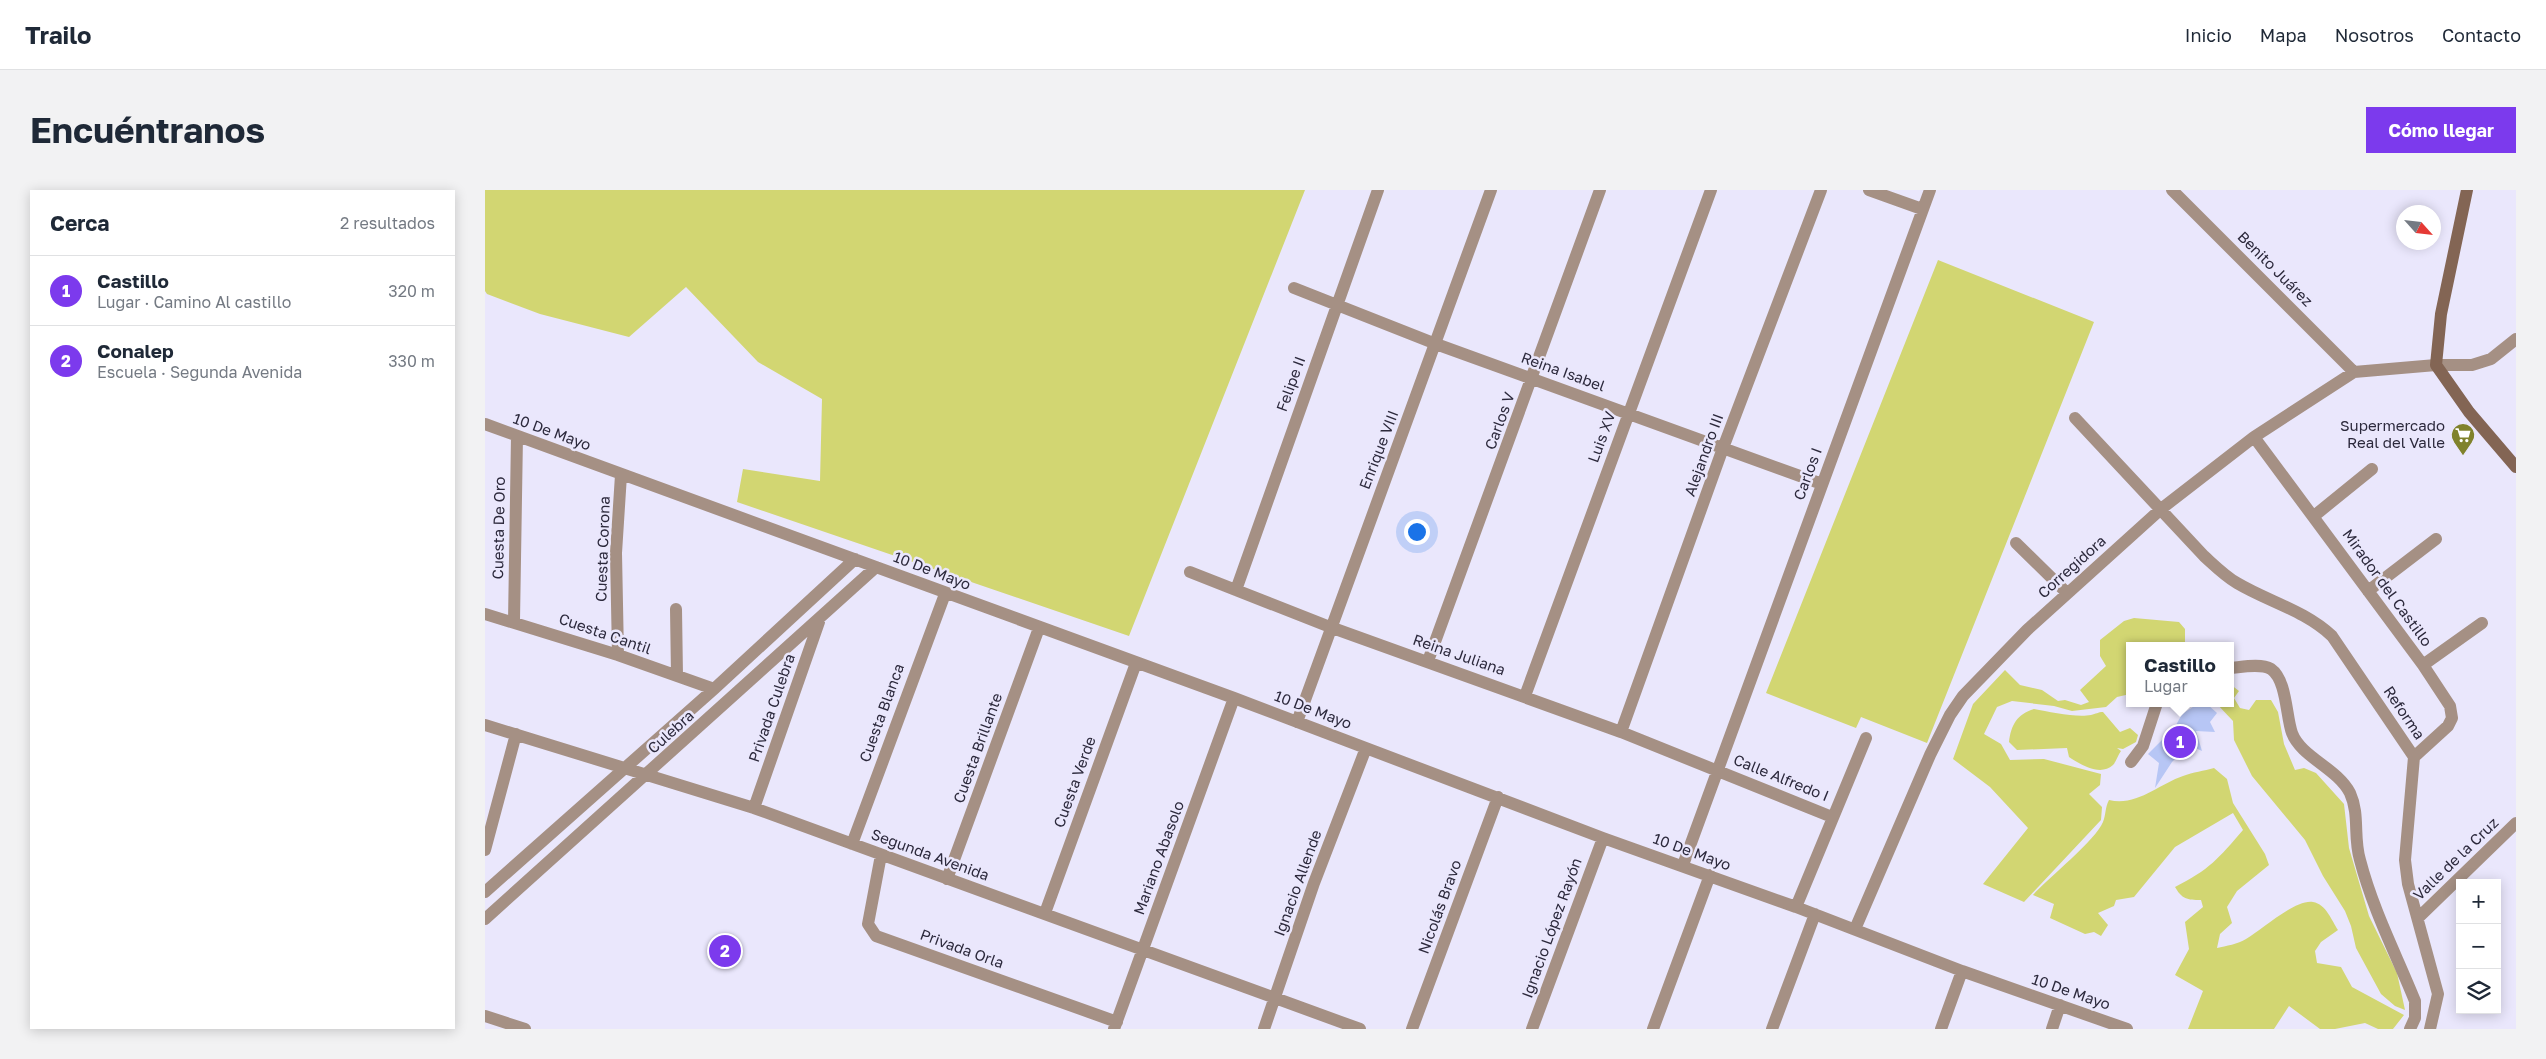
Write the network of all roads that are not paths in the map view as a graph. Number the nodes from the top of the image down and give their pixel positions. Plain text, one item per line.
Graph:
1 (1378, 190) edge
2 (1491, 190) edge
3 (1600, 190) edge
4 (1711, 190) edge
5 (1821, 190) edge
6 (1869, 190) edge
7 (1930, 190) edge
8 (2172, 190) edge
9 (2467, 190) edge
10 (1922, 208) junction
11 (1294, 288) dead end
12 (1337, 305) junction
13 (2516, 339) edge
14 (1436, 344) junction
15 (2436, 365) junction
16 (2354, 372) junction
17 (1533, 378) junction
18 (1628, 412) junction
19 (2075, 418) dead end
20 (485, 424) edge
21 (517, 436) junction
22 (2254, 437) junction
23 (1723, 448) junction
24 (2516, 467) edge
25 (2372, 469) dead end
26 (621, 475) junction
27 (1822, 484) junction
28 (2161, 509) junction
29 (2314, 516) junction
30 (2435, 539) dead end
31 (2016, 543) dead end
32 (855, 559) junction
33 (876, 567) junction
34 (1190, 572) dead end
35 (1235, 590) junction
36 (2368, 591) junction
37 (2067, 593) junction
38 (945, 594) junction
39 (676, 609) dead end
40 (485, 614) edge
41 (819, 619) junction
42 (514, 621) junction
43 (2482, 622) dead end
44 (1330, 627) junction
45 (1039, 628) junction
46 (618, 655) junction
47 (1136, 662) junction
48 (1428, 662) junction
49 (2423, 666) junction
50 (2234, 668) edge
51 (677, 676) junction
52 (714, 689) junction
53 (1525, 696) junction
54 (1234, 698) junction
55 (2156, 707) edge
56 (1297, 722) junction
57 (485, 725) edge
58 (1621, 732) junction
59 (516, 734) junction
60 (1866, 738) dead end
61 (1366, 748) junction
62 (2413, 757) junction
63 (2131, 762) dead end
64 (622, 769) junction
65 (1718, 770) junction
66 (648, 775) junction
67 (1498, 797) junction
68 (754, 808) junction
69 (1832, 817) junction
70 (2516, 823) edge
71 (1603, 838) junction
72 (852, 844) junction
73 (485, 850) edge
74 (881, 856) junction
75 (1683, 865) junction
76 (1711, 876) junction
77 (947, 879) junction
78 (485, 892) edge
79 (1796, 907) junction
80 (1045, 914) junction
81 (1815, 914) junction
82 (2418, 918) junction
83 (485, 919) edge
84 (1855, 929) junction
85 (1143, 951) junction
86 (1961, 971) junction
87 (1276, 998) junction
88 (2060, 1005) junction
89 (485, 1016) edge
90 (1115, 1026) edge
91 (525, 1029) edge
92 (1265, 1029) edge
93 (1359, 1029) edge
94 (1412, 1029) edge
95 (1532, 1029) edge
96 (1653, 1029) edge
97 (1772, 1029) edge
98 (1941, 1029) edge
99 (2052, 1029) edge
100 (2127, 1029) edge
101 (2409, 1029) edge
102 (2430, 1029) edge

1 - 12 street, Felipe II
2 - 14 street, Enrique VIII
3 - 17 street, Carlos V
4 - 18 street, Luis XV
5 - 23 street, Alejandro III
6 - 10 street
7 - 10 street, Carlos I
8 - 16 street, Benito Juárez
9 - 15 street
10 - 27 street, Carlos I
11 - 12 street, Reina Isabel
12 - 14 street, Reina Isabel
12 - 35 street, Felipe II
13 - 15 street, Corregidora
14 - 17 street, Reina Isabel
14 - 44 street, Enrique VIII
15 - 16 street, Corregidora
15 - 24 street
16 - 22 street, Corregidora
17 - 18 street, Reina Isabel
17 - 48 street, Carlos V
18 - 23 street, Reina Isabel
18 - 53 street, Luis XV
19 - 28 street, Reforma
20 - 21 street, 10 De Mayo
21 - 26 street, 10 De Mayo
21 - 42 street, Cuesta De Oro
22 - 28 street, Corregidora
22 - 29 street, Mirador del Castillo
23 - 27 street, Reina Isabel
23 - 58 street, Alejandro III
25 - 29 street
26 - 32 street, 10 De Mayo
26 - 46 street, Cuesta Corona
27 - 65 street, Carlos I
28 - 37 street, Corregidora
28 - 62 street, Reforma
29 - 36 street, Mirador del Castillo
30 - 36 street
31 - 37 street
32 - 33 street, 10 De Mayo
32 - 52 street, Culebra
33 - 38 street, 10 De Mayo
33 - 41 street, Culebra
34 - 35 street, Reina Juliana
35 - 44 street, Reina Juliana
36 - 49 street, Mirador del Castillo
37 - 84 street, Corregidora
38 - 45 street, 10 De Mayo
38 - 72 street, Cuesta Blanca
39 - 51 street
40 - 42 street, Cuesta Cantil
41 - 66 street, Culebra
41 - 68 street, Privada Culebra
42 - 46 street, Cuesta Cantil
43 - 49 street
44 - 48 street, Reina Juliana
44 - 56 street, Enrique VIII
45 - 47 street, 10 De Mayo
45 - 77 street, Cuesta Brillante
46 - 51 street, Cuesta Cantil
47 - 54 street, 10 De Mayo
47 - 80 street, Cuesta Verde
48 - 53 street, Reina Juliana
49 - 62 street, Mirador del Castillo
50 - 101 street
51 - 52 street, Cuesta Cantil
52 - 64 street, Culebra
53 - 58 street, Reina Juliana
54 - 56 street, 10 De Mayo
54 - 85 street, Mariano Abasolo
55 - 63 street
56 - 61 street, 10 De Mayo
57 - 59 street, Segunda Avenida
58 - 65 street, Reina Juliana
59 - 64 street, Segunda Avenida
59 - 73 street
60 - 69 street, Calle Alfredo I
61 - 67 street, 10 De Mayo
61 - 87 street, Ignacio Allende
62 - 82 street, Reforma
64 - 66 street, Segunda Avenida
64 - 78 street, Culebra
65 - 69 street, Calle Alfredo I
65 - 75 street, Carlos I
66 - 68 street, Segunda Avenida
66 - 83 street, Culebra
67 - 71 street, 10 De Mayo
67 - 94 street, Nicolás Bravo
68 - 72 street, Segunda Avenida
69 - 79 street, Calle Alfredo I
70 - 82 street, Valle de la Cruz
71 - 75 street, 10 De Mayo
71 - 95 street, Ignacio López Rayón
72 - 74 street, Segunda Avenida
74 - 77 street, Segunda Avenida
74 - 90 street, Privada Orla
75 - 76 street, 10 De Mayo
76 - 79 street, 10 De Mayo
76 - 96 street
77 - 80 street, Segunda Avenida
79 - 81 street, 10 De Mayo
80 - 85 street, Segunda Avenida
81 - 84 street, 10 De Mayo
81 - 97 street
82 - 102 street, Reforma
84 - 86 street, 10 De Mayo
85 - 87 street, Segunda Avenida
85 - 90 street, Mariano Abasolo
86 - 88 street, 10 De Mayo
86 - 98 street
87 - 92 street, Ignacio Allende
87 - 93 street, Segunda Avenida
88 - 99 street
88 - 100 street, 10 De Mayo
89 - 91 street

